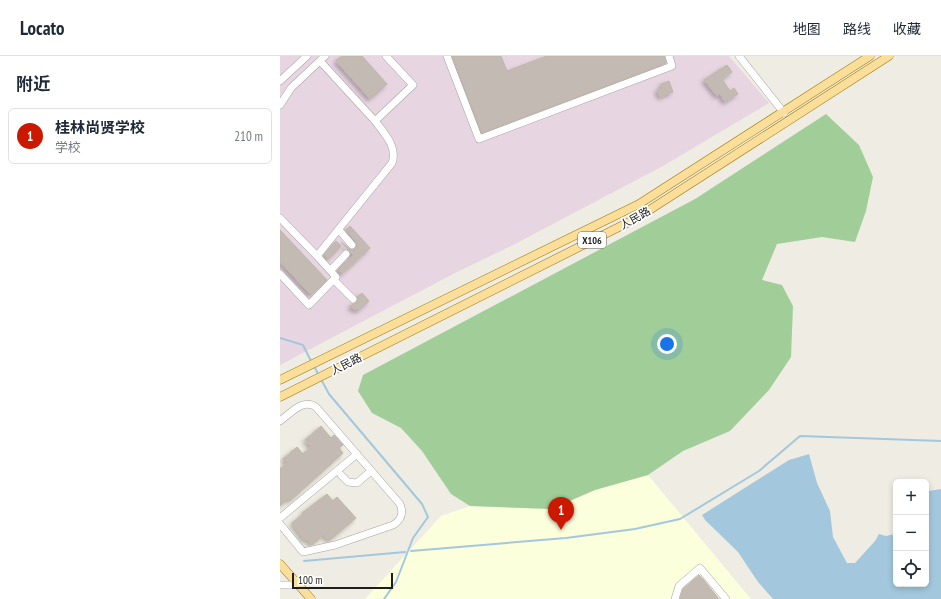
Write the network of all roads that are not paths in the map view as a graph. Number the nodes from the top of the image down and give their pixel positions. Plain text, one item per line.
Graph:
1 (307, 56) edge
2 (386, 56) edge
3 (447, 56) edge
4 (669, 56) edge
5 (739, 56) edge
6 (870, 56) edge
7 (889, 56) edge
8 (322, 58) edge
9 (280, 81) edge
10 (280, 105) edge
11 (784, 113) junction
12 (375, 121) junction
13 (280, 218) edge
14 (339, 230) junction
15 (352, 245) dead end
16 (346, 254) dead end
17 (317, 256) junction
18 (331, 270) junction
19 (280, 274) edge
20 (334, 280) junction
21 (353, 300) dead end
22 (280, 380) edge
23 (280, 397) edge
24 (280, 421) edge
25 (357, 454) junction
26 (371, 470) junction
27 (342, 475) dead end
28 (280, 518) edge
29 (280, 524) edge
30 (280, 564) edge
31 (280, 585) edge
32 (299, 585) junction
33 (312, 599) edge
34 (675, 599) edge
35 (726, 599) edge

1 - 9 street
2 - 12 street
3 - 4 street
5 - 11 street
6 - 11 main road, 人民路 / X106
7 - 23 main road, 人民路 / X106
8 - 10 street
8 - 12 street
11 - 22 main road, 人民路 / X106
12 - 14 street
13 - 17 street
14 - 15 street
14 - 17 street
16 - 18 street
17 - 18 street
18 - 20 street
19 - 20 street
20 - 21 street
24 - 25 street
25 - 26 street
25 - 28 street
26 - 27 street
26 - 29 street
30 - 32 main road
31 - 32 street
32 - 33 main road
34 - 35 street

